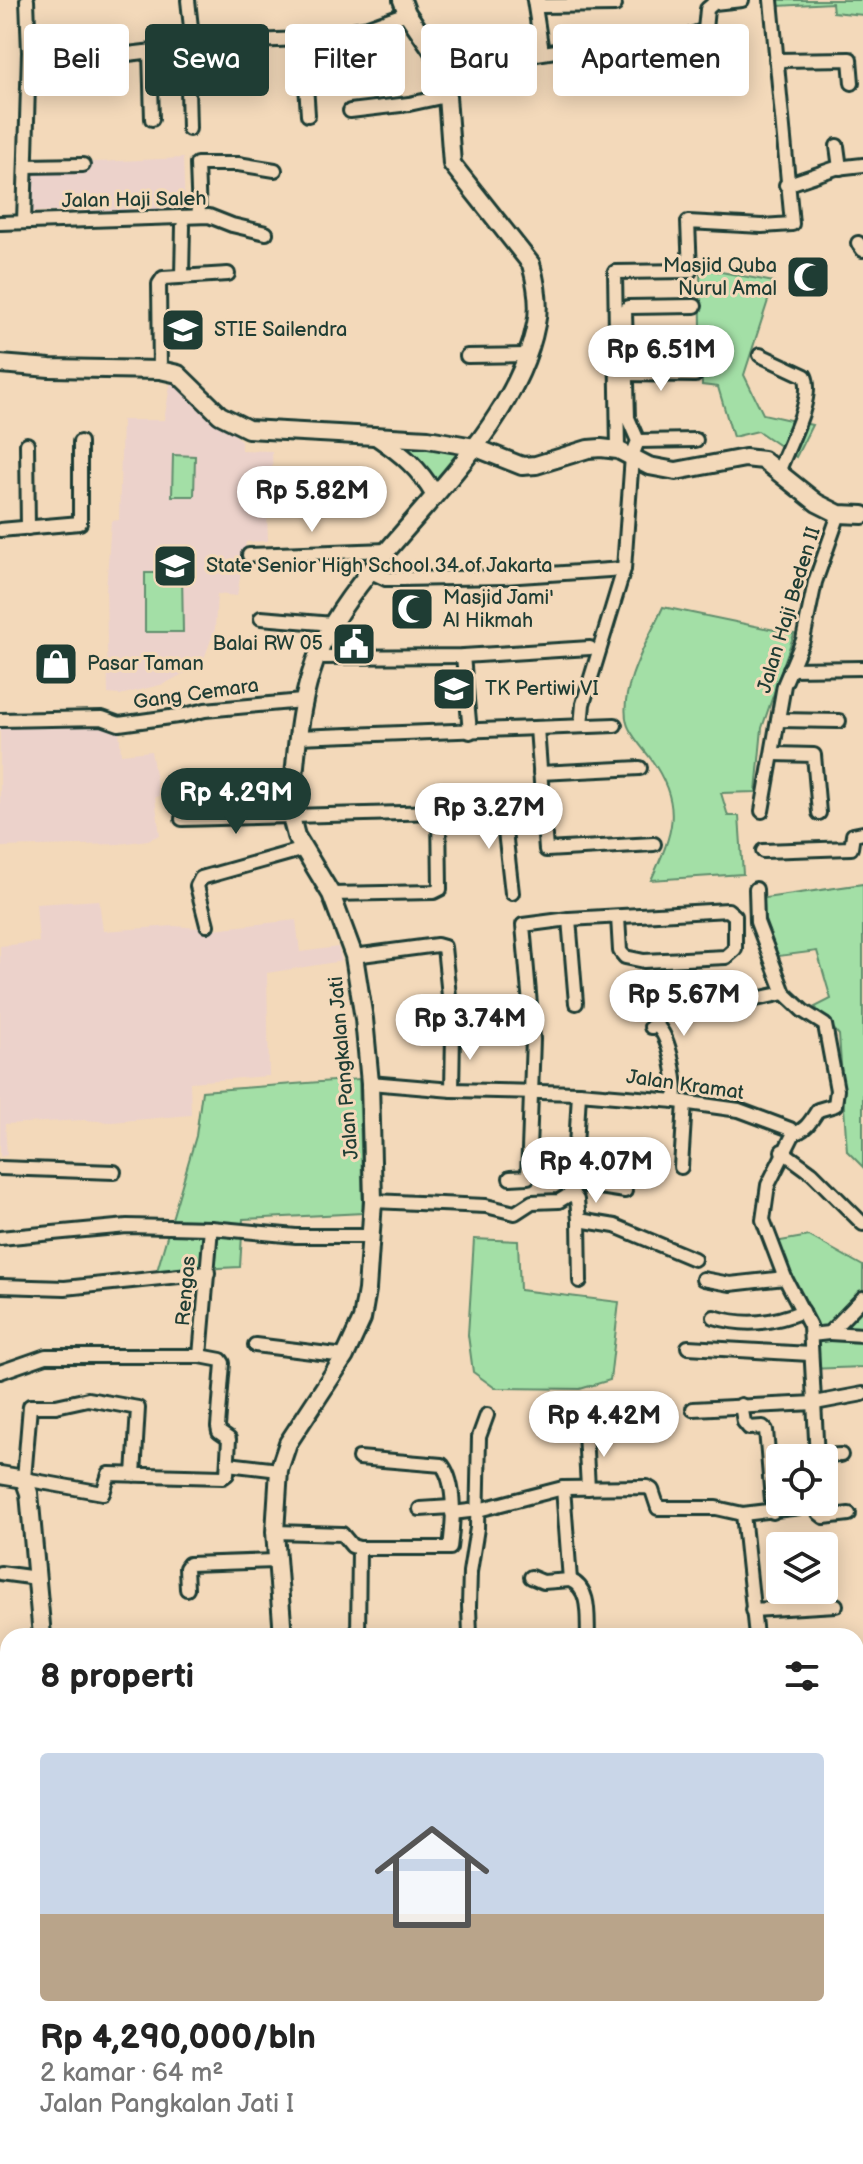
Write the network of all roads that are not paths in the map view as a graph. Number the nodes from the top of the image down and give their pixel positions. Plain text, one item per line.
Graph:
1 (27, 0) edge
2 (188, 0) edge
3 (537, 0) edge
4 (742, 0) edge
5 (771, 0) edge
6 (615, 5) dead end
7 (404, 6) edge
8 (28, 24) edge
9 (189, 24) edge
10 (373, 24) edge
11 (421, 32) edge
12 (542, 52) junction
13 (537, 53) edge
14 (776, 60) junction
15 (852, 83) dead end
16 (28, 96) edge
17 (151, 96) edge
18 (189, 96) edge
19 (307, 96) edge
20 (446, 96) joint
21 (350, 111) dead end
22 (308, 115) dead end
23 (152, 119) dead end
24 (189, 129) dead end
25 (837, 146) dead end
26 (83, 165) dead end
27 (863, 165) edge
28 (26, 166) junction
29 (275, 170) dead end
30 (837, 171) junction
31 (786, 185) junction
32 (199, 216) junction
33 (24, 222) junction
34 (0, 223) edge
35 (183, 226) dead end
36 (266, 233) dead end
37 (228, 274) dead end
38 (182, 276) junction
39 (695, 306) dead end
40 (528, 355) junction
41 (760, 355) dead end
42 (467, 356) dead end
43 (0, 364) edge
44 (160, 370) junction
45 (626, 374) junction
46 (695, 375) dead end
47 (374, 435) junction
48 (696, 440) dead end
49 (80, 442) dead end
50 (27, 444) dead end
51 (474, 447) junction
52 (629, 449) junction
53 (778, 473) junction
54 (434, 494) junction
55 (839, 514) junction
56 (863, 515) edge
57 (28, 528) junction
58 (0, 530) edge
59 (388, 550) junction
60 (249, 555) dead end
61 (624, 569) junction
62 (377, 575) junction
63 (261, 618) dead end
64 (333, 624) junction
65 (590, 648) dead end
66 (463, 656) junction
67 (322, 657) junction
68 (863, 668) edge
69 (790, 669) junction
70 (302, 701) junction
71 (0, 720) edge
72 (778, 720) junction
73 (839, 721) dead end
74 (615, 725) dead end
75 (581, 726) junction
76 (537, 728) junction
77 (470, 732) junction
78 (307, 737) junction
79 (774, 754) junction
80 (640, 768) dead end
81 (540, 773) junction
82 (541, 802) junction
83 (502, 805) junction
84 (762, 811) dead end
85 (439, 812) junction
86 (819, 813) dead end
87 (295, 817) junction
88 (182, 819) dead end
89 (863, 833) edge
90 (654, 844) dead end
91 (304, 849) junction
92 (763, 851) dead end
93 (756, 889) dead end
94 (512, 893) dead end
95 (331, 894) junction
96 (618, 917) junction
97 (569, 919) junction
98 (207, 925) dead end
99 (354, 956) junction
100 (784, 993) junction
101 (576, 1003) dead end
102 (728, 1005) dead end
103 (651, 1027) dead end
104 (370, 1083) junction
105 (452, 1090) junction
106 (530, 1091) junction
107 (579, 1093) junction
108 (680, 1101) junction
109 (794, 1133) junction
110 (782, 1151) junction
111 (681, 1167) dead end
112 (0, 1168) edge
113 (114, 1172) dead end
114 (510, 1178) dead end
115 (573, 1188) junction
116 (625, 1191) dead end
117 (373, 1201) junction
118 (579, 1220) junction
119 (863, 1224) edge
120 (211, 1228) junction
121 (370, 1236) junction
122 (0, 1238) edge
123 (694, 1259) dead end
124 (208, 1273) junction
125 (785, 1278) junction
126 (703, 1279) dead end
127 (580, 1281) dead end
128 (0, 1286) edge
129 (863, 1300) edge
130 (803, 1311) junction
131 (714, 1317) dead end
132 (829, 1333) junction
133 (811, 1335) junction
134 (863, 1335) edge
135 (255, 1345) dead end
136 (688, 1347) dead end
137 (810, 1354) junction
138 (200, 1356) junction
139 (345, 1356) junction
140 (0, 1372) edge
141 (863, 1394) edge
142 (815, 1403) junction
143 (741, 1405) junction
144 (693, 1409) dead end
145 (487, 1415) dead end
146 (585, 1433) dead end
147 (767, 1444) edge
148 (816, 1444) edge
149 (838, 1455) edge
150 (841, 1455) dead end
151 (359, 1458) dead end
152 (228, 1464) junction
153 (279, 1470) junction
154 (0, 1475) edge
155 (134, 1475) junction
156 (24, 1479) junction
157 (563, 1488) junction
158 (588, 1488) junction
159 (420, 1509) dead end
160 (452, 1510) junction
161 (478, 1510) junction
162 (766, 1512) edge
163 (743, 1514) junction
164 (849, 1514) dead end
165 (838, 1515) edge
166 (275, 1532) junction
167 (359, 1548) junction
168 (276, 1561) junction
169 (0, 1573) edge
170 (531, 1577) dead end
171 (37, 1578) junction
172 (570, 1580) junction
173 (187, 1589) dead end
174 (836, 1605) dead end
175 (752, 1610) junction
176 (41, 1628) edge
177 (282, 1628) edge
178 (358, 1628) edge
179 (470, 1628) edge
180 (587, 1628) edge
181 (755, 1628) edge

1 - 8 street
2 - 9 street
3 - 6 street
3 - 12 street
4 - 12 street
5 - 14 street
7 - 10 street
7 - 11 main road
12 - 13 street
14 - 15 street
14 - 31 street
16 - 28 street
17 - 23 street
18 - 24 street
19 - 22 street
20 - 21 street
20 - 40 main road, Jalan Pangkalan Jati
25 - 30 street
26 - 28 street
27 - 30 street
28 - 33 street
29 - 32 street
30 - 31 street
31 - 52 street
32 - 33 street, Jalan Haji Saleh
32 - 36 street, Jalan Haji Saleh
33 - 34 street, Jalan Haji Saleh
35 - 38 street
37 - 38 street
38 - 44 street
39 - 45 street
40 - 42 street
40 - 51 main road, Jalan Pangkalan Jati
41 - 53 street
43 - 44 main road
44 - 47 main road
45 - 46 street
45 - 52 street
47 - 51 main road
47 - 54 main road
48 - 52 street
49 - 57 street
50 - 57 street
51 - 52 main road
51 - 54 main road, Jalan Pangkalan Jati
52 - 53 main road
52 - 61 street
53 - 55 main road
54 - 59 main road, Jalan Pangkalan Jati
55 - 56 main road
55 - 69 street, Jalan Haji Beden II
57 - 58 street
59 - 60 street
59 - 62 main road, Jalan Pangkalan Jati
61 - 62 street
61 - 75 street
62 - 64 main road, Jalan Pangkalan Jati
63 - 64 street
64 - 67 main road, Jalan Pangkalan Jati
65 - 66 street
66 - 67 street
66 - 77 street
67 - 70 main road, Jalan Pangkalan Jati
68 - 69 street
69 - 72 street, Jalan Haji Beden II
70 - 71 street, Gang Cemara
70 - 78 main road, Jalan Pangkalan Jati
72 - 73 street
72 - 79 street, Jalan Haji Beden II
74 - 75 street
75 - 76 street
76 - 77 street
76 - 81 street
77 - 78 street
78 - 87 main road, Jalan Pangkalan Jati
79 - 84 street, Jalan Haji Beden II
79 - 86 street
80 - 81 street
81 - 82 street
82 - 83 street
82 - 90 street
83 - 85 street
83 - 94 street
85 - 87 street
85 - 95 street
87 - 88 street
87 - 91 main road, Jalan Pangkalan Jati
89 - 92 street
91 - 95 main road, Jalan Pangkalan Jati
91 - 98 street
93 - 100 street
95 - 99 main road, Jalan Pangkalan Jati
96 - 96 street
96 - 97 street
97 - 101 street
97 - 106 street
99 - 104 main road, Jalan Pangkalan Jati
99 - 105 street
100 - 102 street
100 - 109 street
103 - 108 street
104 - 105 street, Jalan Kramat
104 - 117 main road, Jalan Pangkalan Jati
105 - 106 street, Jalan Kramat
106 - 107 street, Jalan Kramat
106 - 114 street
107 - 108 street, Jalan Kramat
107 - 115 street
108 - 109 street, Jalan Kramat
108 - 111 street
109 - 110 street
110 - 119 street
110 - 125 street
112 - 113 street
115 - 116 street
115 - 117 street
115 - 118 street
117 - 121 main road, Jalan Pangkalan Jati
118 - 123 street
118 - 127 street
120 - 121 street
120 - 122 street
120 - 124 street, Rengas
121 - 139 main road, Jalan Pangkalan Jati
124 - 128 street
124 - 138 street, Rengas
125 - 126 street
125 - 130 street
129 - 132 street
130 - 131 street
130 - 133 street
132 - 133 street
132 - 134 street
133 - 137 street
135 - 139 street
136 - 137 street
137 - 142 street
138 - 140 street
138 - 152 street
139 - 153 main road, Jalan Pangkalan Jati
141 - 142 street
142 - 143 street
142 - 148 street
143 - 144 street
143 - 147 street
145 - 161 street
146 - 158 street
149 - 150 street
151 - 160 street
152 - 153 street
152 - 155 street
153 - 166 main road, Jalan Pangkalan Jati
154 - 156 main road
155 - 156 street
155 - 156 street
156 - 171 main road
157 - 158 street
157 - 161 street
157 - 172 street
158 - 163 street
159 - 160 street
160 - 161 street
160 - 167 street
161 - 179 street
162 - 163 street
163 - 175 street
164 - 165 street
166 - 167 street
166 - 168 main road, Jalan Pangkalan Jati
167 - 178 street
168 - 173 street
168 - 177 main road, Jalan Pangkalan Jati
169 - 171 street
170 - 172 street
171 - 176 main road
172 - 180 street
174 - 175 street
175 - 181 street

